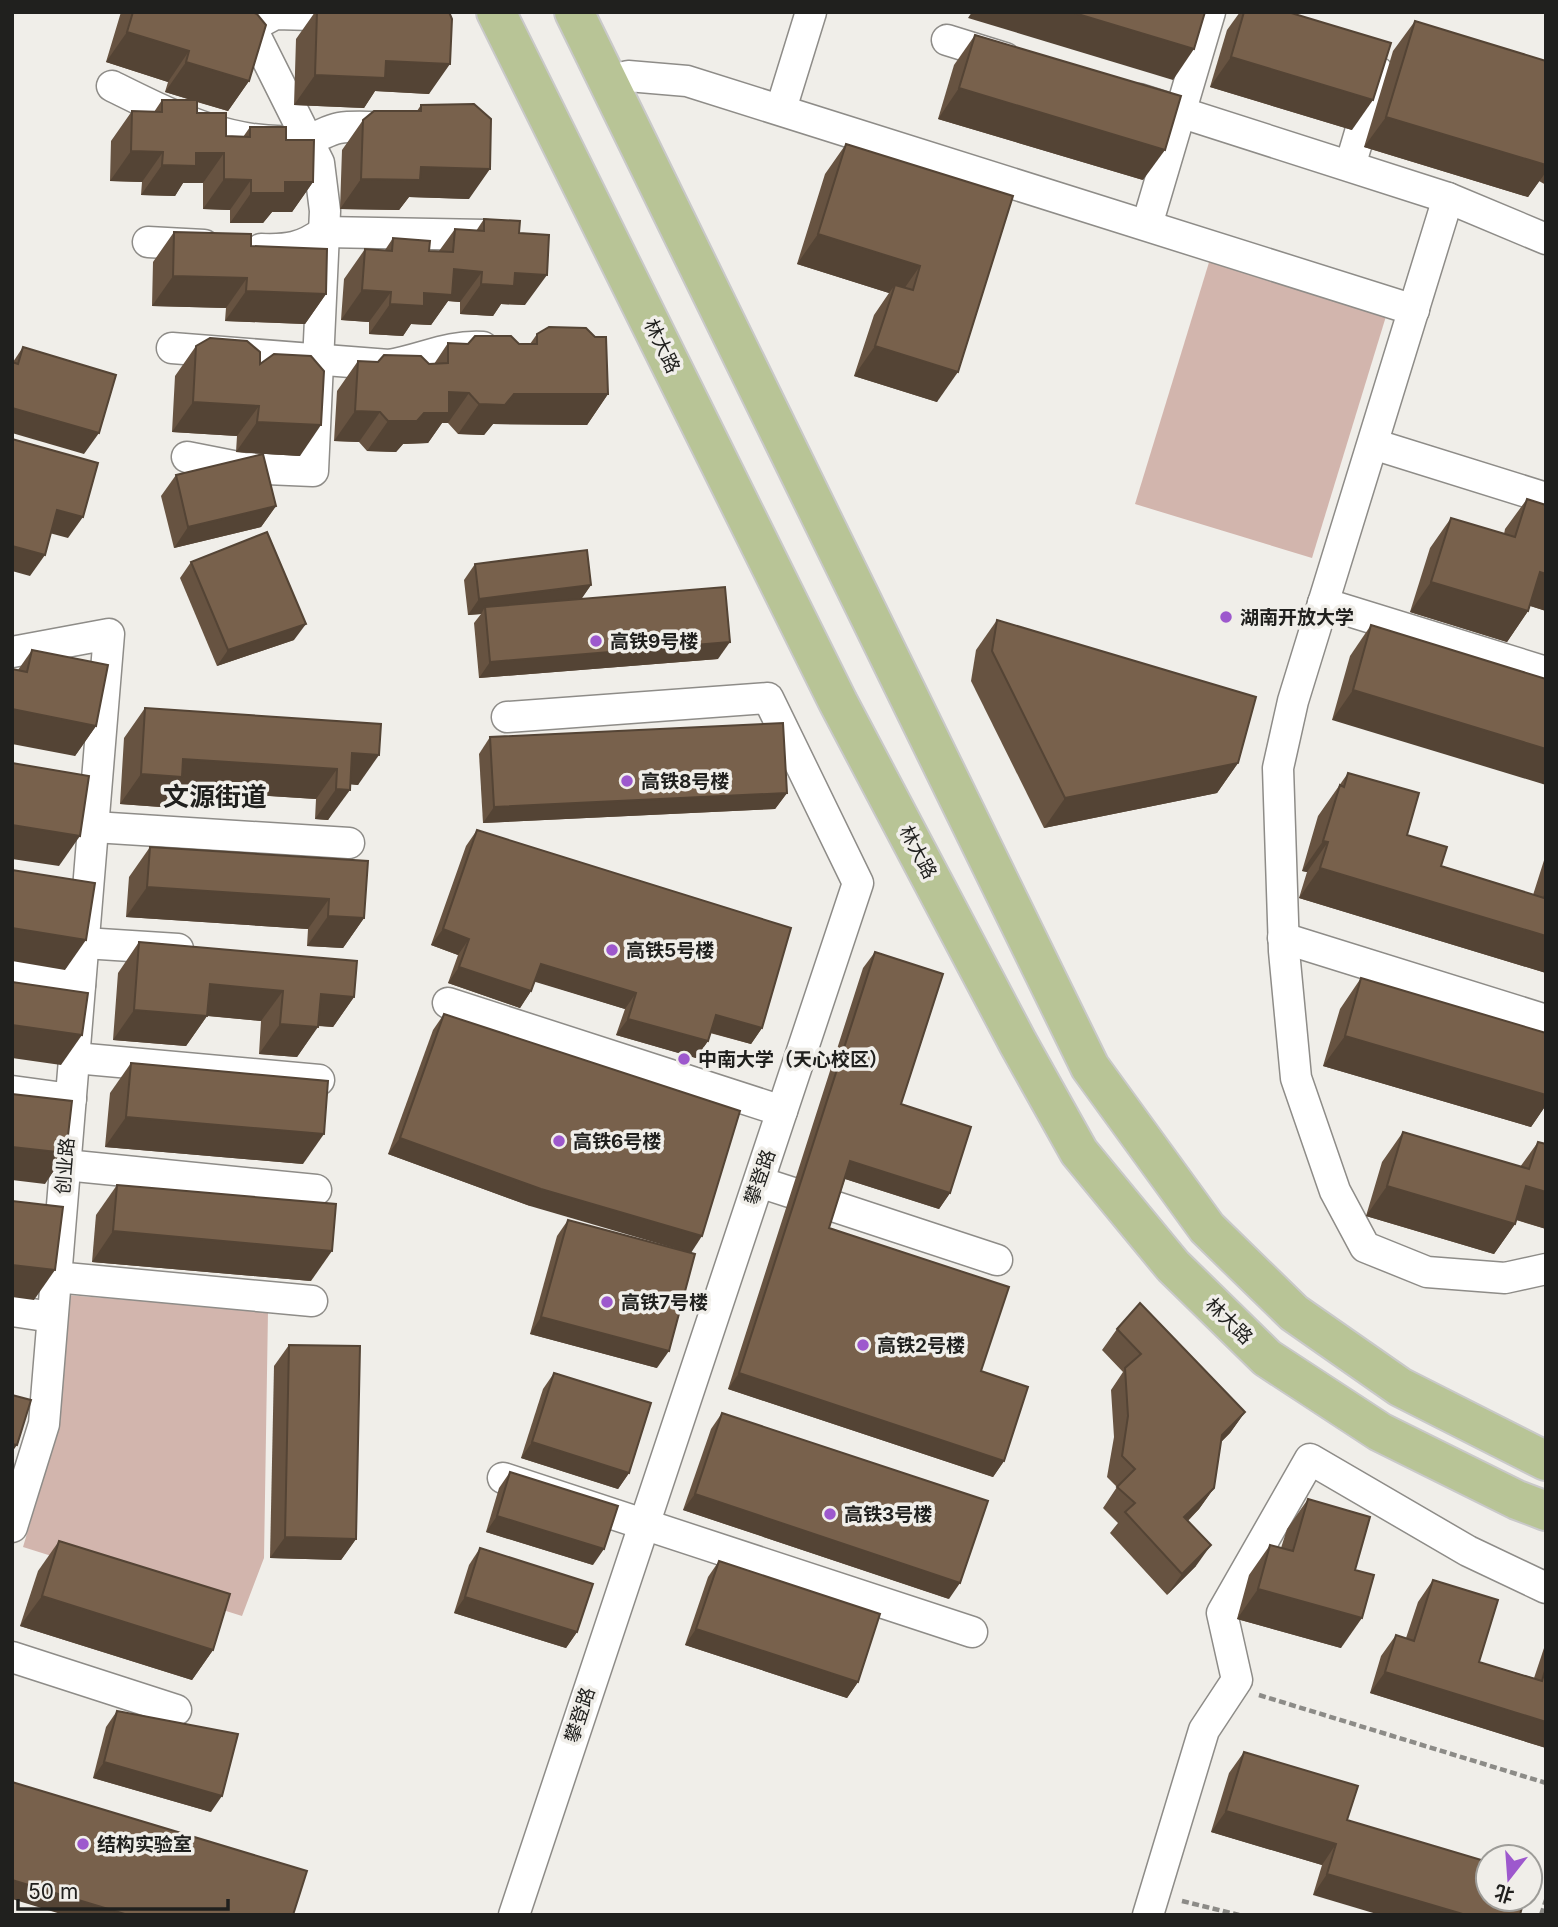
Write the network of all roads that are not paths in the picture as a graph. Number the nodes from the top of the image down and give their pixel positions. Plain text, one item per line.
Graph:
1 (496, 12) edge
2 (574, 12) edge
3 (811, 12) edge
4 (1210, 12) edge
5 (380, 17) edge
6 (239, 20) edge
7 (947, 40) dead end
8 (1366, 46) edge
9 (1038, 68) edge
10 (607, 81) junction
11 (112, 86) dead end
12 (1116, 92) edge
13 (781, 109) junction
14 (1180, 112) junction
15 (421, 128) edge
16 (308, 140) junction
17 (1350, 166) junction
18 (1448, 198) junction
19 (1147, 225) junction
20 (324, 232) junction
21 (486, 235) edge
22 (1546, 239) edge
23 (148, 242) dead end
24 (1414, 310) junction
25 (172, 348) dead end
26 (513, 348) edge
27 (318, 361) junction
28 (1373, 444) junction
29 (187, 457) dead end
30 (1546, 498) edge
31 (1324, 603) junction
32 (12, 652) edge
33 (1546, 672) edge
34 (507, 717) dead end
35 (93, 827) junction
36 (349, 843) dead end
37 (1283, 938) junction
38 (84, 943) junction
39 (205, 951) edge
40 (12, 975) edge
41 (80, 985) junction
42 (448, 1003) dead end
43 (1546, 1020) edge
44 (75, 1058) junction
45 (319, 1080) edge
46 (12, 1091) edge
47 (71, 1099) junction
48 (782, 1111) junction
49 (65, 1165) junction
50 (759, 1182) junction
51 (316, 1190) dead end
52 (793, 1193) dead end
53 (830, 1205) edge
54 (997, 1260) dead end
55 (1546, 1269) edge
56 (55, 1277) junction
57 (312, 1301) dead end
58 (12, 1311) edge
59 (52, 1317) junction
60 (1546, 1461) edge
61 (503, 1478) dead end
62 (1546, 1511) edge
63 (644, 1523) junction
64 (12, 1527) edge
65 (1546, 1588) edge
66 (972, 1632) dead end
67 (12, 1657) edge
68 (176, 1710) dead end
69 (514, 1915) edge
70 (1148, 1915) edge

1 - 62 main road, 林大路
2 - 10 main road
3 - 13 street
4 - 14 street
5 - 6 street
6 - 16 street
7 - 9 street
8 - 17 street
10 - 13 street
10 - 60 main road
11 - 16 street
12 - 14 street
13 - 19 street
14 - 17 street
14 - 19 street
15 - 16 street
16 - 20 street
17 - 18 street
18 - 22 street
18 - 24 street
19 - 24 street
20 - 21 street
20 - 23 street
20 - 27 street
24 - 28 street
25 - 27 street
26 - 27 street
27 - 29 street
28 - 30 street
28 - 31 street
31 - 33 street
31 - 37 street
32 - 35 street, 创业路
34 - 48 street, 攀登路
35 - 36 street
35 - 38 street, 创业路
37 - 43 street
37 - 55 street
38 - 39 street
38 - 41 street, 创业路
40 - 41 street
41 - 44 street, 创业路
42 - 48 street
44 - 45 street
44 - 47 street, 创业路
46 - 47 street
47 - 49 street, 创业路
48 - 50 street, 攀登路
49 - 51 street
49 - 56 street, 创业路
50 - 52 street
50 - 63 street, 攀登路
53 - 54 street
56 - 57 street
56 - 59 street, 创业路
58 - 59 street
59 - 64 street, 创业路
61 - 63 street
63 - 66 street
63 - 69 street, 攀登路
65 - 70 street
67 - 68 street

